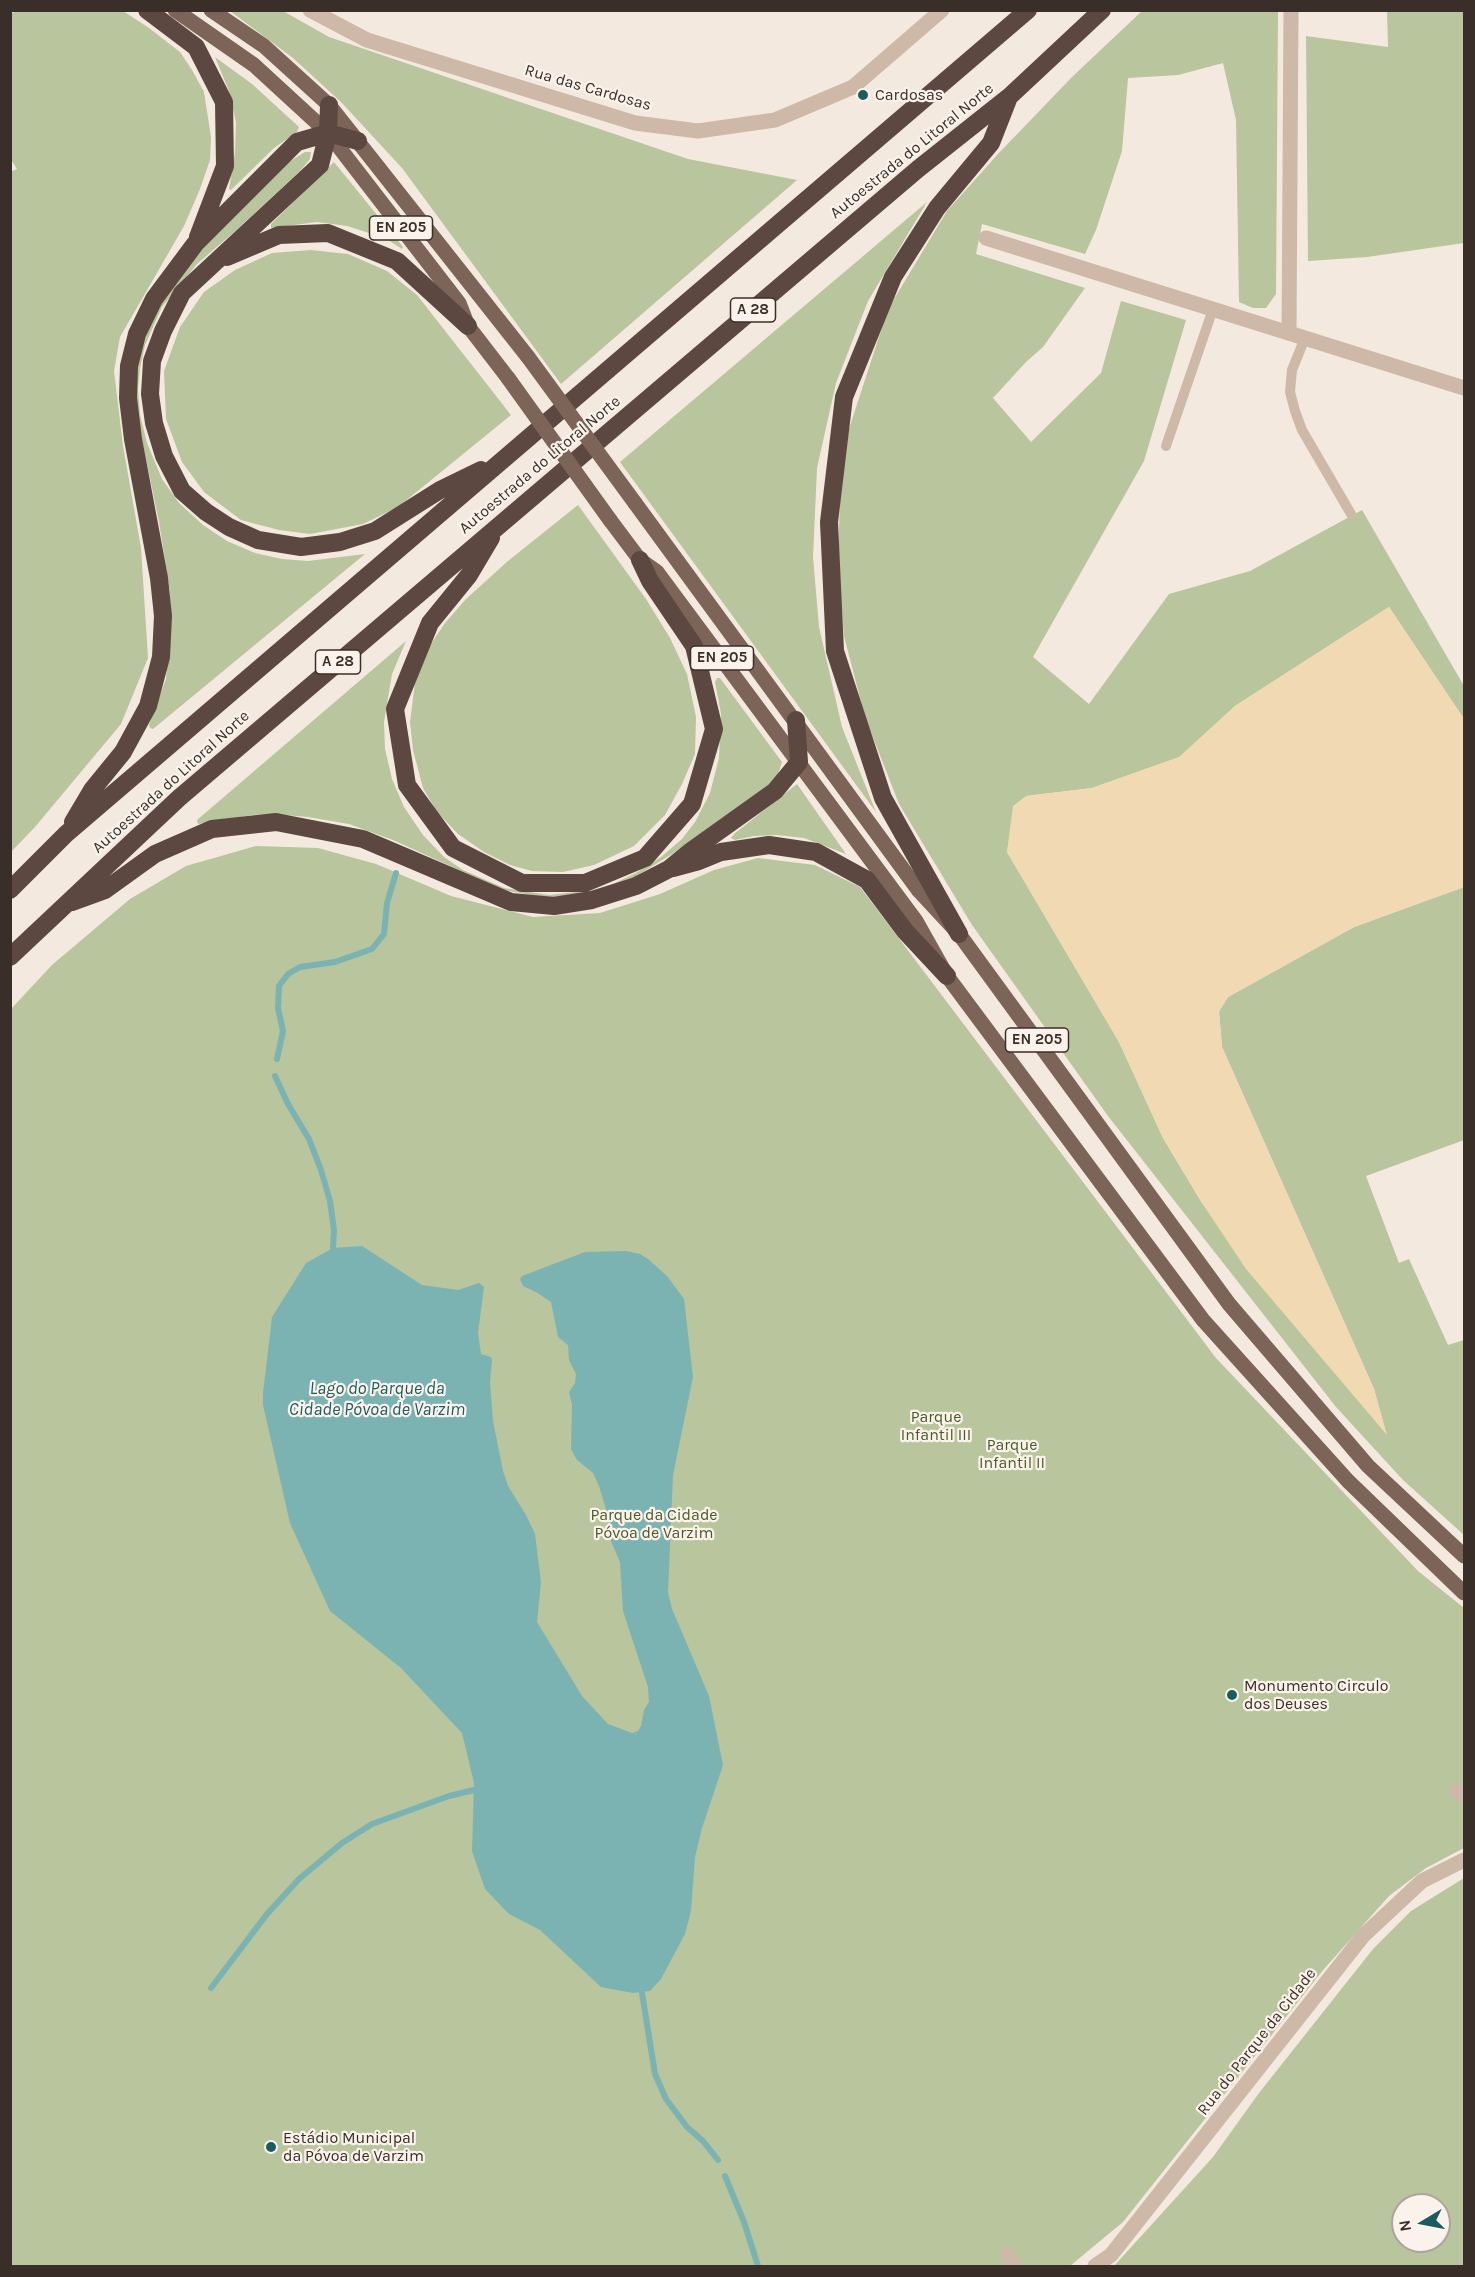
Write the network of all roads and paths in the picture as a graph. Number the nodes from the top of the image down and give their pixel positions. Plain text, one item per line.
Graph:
1 (147, 10) edge
2 (175, 10) edge
3 (211, 10) edge
4 (310, 10) edge
5 (1028, 10) edge
6 (1102, 10) edge
7 (1291, 10) edge
8 (942, 11) edge
9 (1010, 96) junction
10 (329, 105) junction
11 (328, 133) junction
12 (358, 141) junction
13 (986, 238) dead end
14 (195, 244) junction
15 (217, 261) junction
16 (1213, 309) junction
17 (468, 326) junction
18 (1289, 333) junction
19 (1305, 338) junction
20 (1464, 388) edge
21 (1166, 446) dead end
22 (502, 460) junction
23 (1351, 514) dead end
24 (498, 525) junction
25 (640, 560) junction
26 (796, 720) junction
27 (799, 762) junction
28 (66, 834) junction
29 (669, 869) junction
30 (10, 890) edge
31 (65, 905) junction
32 (959, 934) junction
33 (10, 957) edge
34 (947, 976) junction
35 (1464, 1556) edge
36 (1464, 1593) edge
37 (1464, 1860) edge
38 (1095, 2266) edge

1 - 14 highway
2 - 11 main road, EN 205
3 - 10 main road, EN 205
4 - 8 street, Rua das Cardosas
5 - 22 highway, Autoestrada do Litoral Norte / A 28
6 - 9 highway, Autoestrada do Litoral Norte / A 28
7 - 18 street
9 - 24 highway, Autoestrada do Litoral Norte / A 28
9 - 32 highway
10 - 11 highway
10 - 12 main road, EN 205
11 - 12 highway
11 - 14 highway
11 - 15 highway
11 - 17 main road, EN 205
12 - 26 main road, EN 205, bridge
13 - 16 street
14 - 28 highway
15 - 17 highway
15 - 22 highway
16 - 18 street
16 - 21 lane
17 - 25 main road, EN 205, bridge
18 - 19 street
19 - 20 street
19 - 23 lane
22 - 28 highway, Autoestrada do Litoral Norte / A 28
24 - 25 highway
24 - 31 highway, Autoestrada do Litoral Norte / A 28
25 - 27 main road, EN 205
26 - 27 highway
26 - 32 main road, EN 205
27 - 29 highway
27 - 34 main road, EN 205
28 - 30 highway, Autoestrada do Litoral Norte / A 28
29 - 31 highway
29 - 34 highway
31 - 33 highway, Autoestrada do Litoral Norte / A 28
32 - 35 main road, EN 205
34 - 36 main road, EN 205
37 - 38 street, Rua do Parque da Cidade

